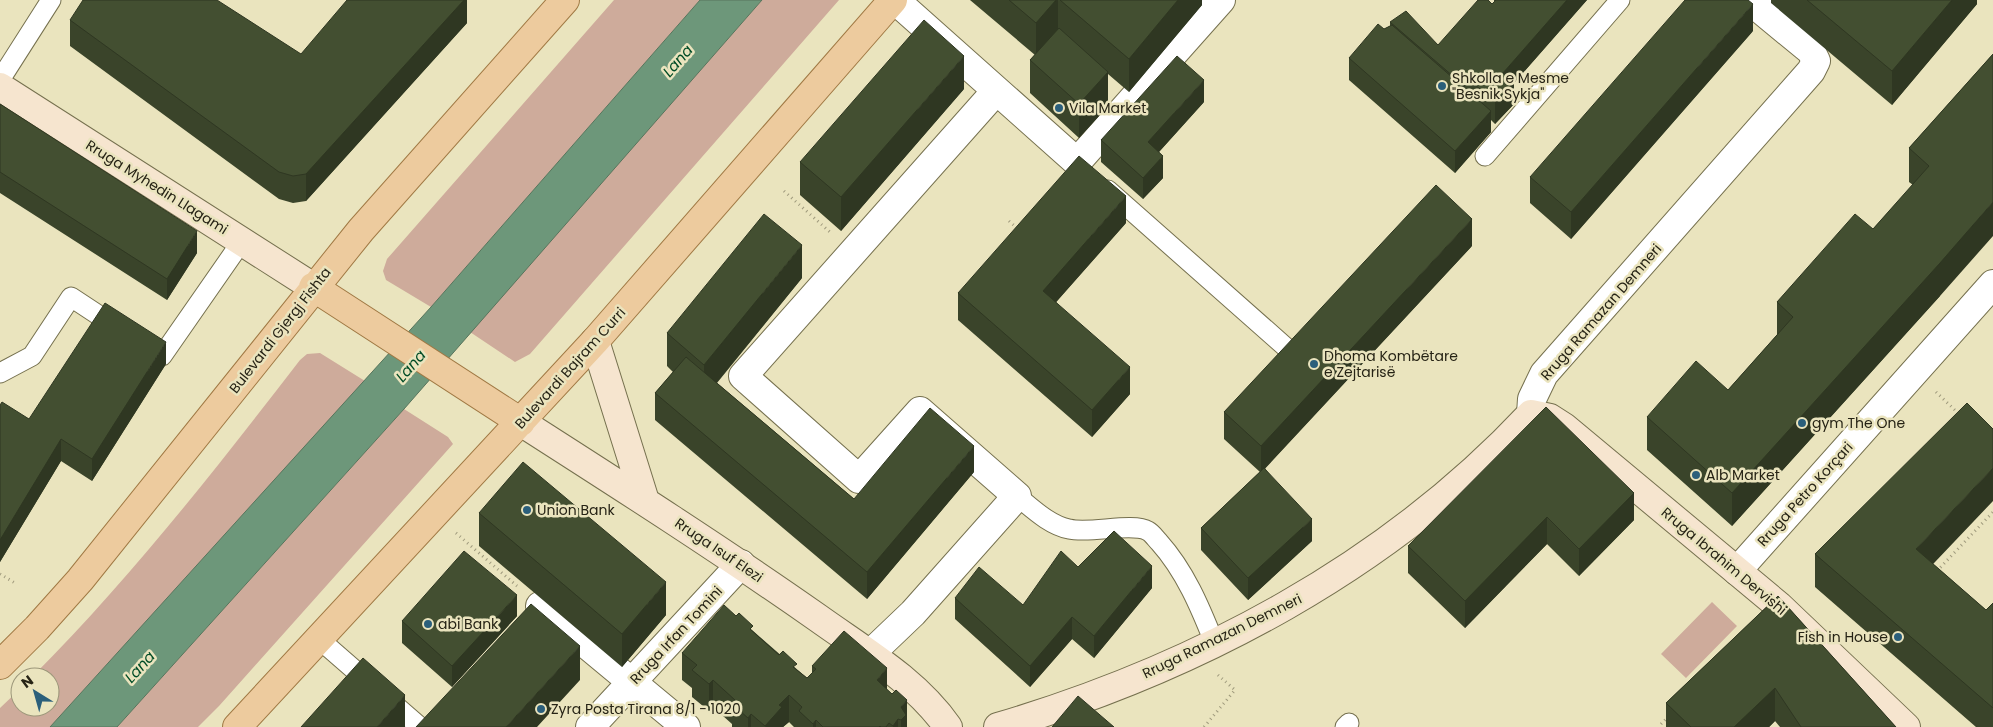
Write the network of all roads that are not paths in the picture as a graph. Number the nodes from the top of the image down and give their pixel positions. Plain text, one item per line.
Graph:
1 (50, 0) edge
2 (565, 0) edge
3 (894, 0) edge
4 (1221, 0) edge
5 (1620, 0) edge
6 (1749, 0) edge
7 (0, 80) edge
8 (0, 87) edge
9 (996, 90) junction
10 (1485, 156) dead end
11 (1086, 170) junction
12 (242, 241) junction
13 (1993, 284) edge
14 (313, 287) junction
15 (1303, 336) edge
16 (595, 341) junction
17 (0, 373) edge
18 (1531, 414) junction
19 (521, 422) junction
20 (1017, 496) junction
21 (644, 501) junction
22 (742, 564) junction
23 (1737, 571) junction
24 (534, 614) edge
25 (319, 639) junction
26 (1214, 642) junction
27 (869, 654) junction
28 (0, 665) edge
29 (632, 683) junction
30 (237, 727) edge
31 (420, 727) edge
32 (590, 727) edge
33 (686, 727) edge
34 (948, 727) edge
35 (998, 727) edge
36 (1906, 727) edge

1 - 7 lane
2 - 14 main road, Bulevardi Gjergj Fishta
3 - 9 street
3 - 16 main road, Bulevardi Bajram Curri
4 - 11 street
5 - 10 lane
6 - 18 street, Rruga Ramazan Demneri
8 - 12 street, Rruga Myhedin Llagami
9 - 11 street
9 - 20 street
11 - 15 lane
12 - 14 street, Rruga Myhedin Llagami
12 - 17 lane
13 - 23 street, Rruga Petro Korçari
14 - 19 main road, Rruga Isuf Elezi
14 - 28 main road, Bulevardi Gjergj Fishta
16 - 19 main road, Bulevardi Bajram Curri
16 - 21 street
18 - 23 street, Rruga Ibrahim Dervishi
18 - 26 street, Rruga Ramazan Demneri
19 - 21 street, Rruga Isuf Elezi
19 - 25 main road, Bulevardi Bajram Curri
20 - 26 lane
20 - 27 street
21 - 22 street, Rruga Isuf Elezi
22 - 27 street, Rruga Isuf Elezi
22 - 29 street, Rruga Irfan Tomini
23 - 36 street, Rruga Ibrahim Dervishi
24 - 29 street
25 - 30 main road, Bulevardi Bajram Curri
25 - 31 lane
26 - 35 street, Rruga Ramazan Demneri
27 - 34 street, Rruga Isuf Elezi
29 - 32 street, Rruga Irfan Tomini
29 - 33 street

